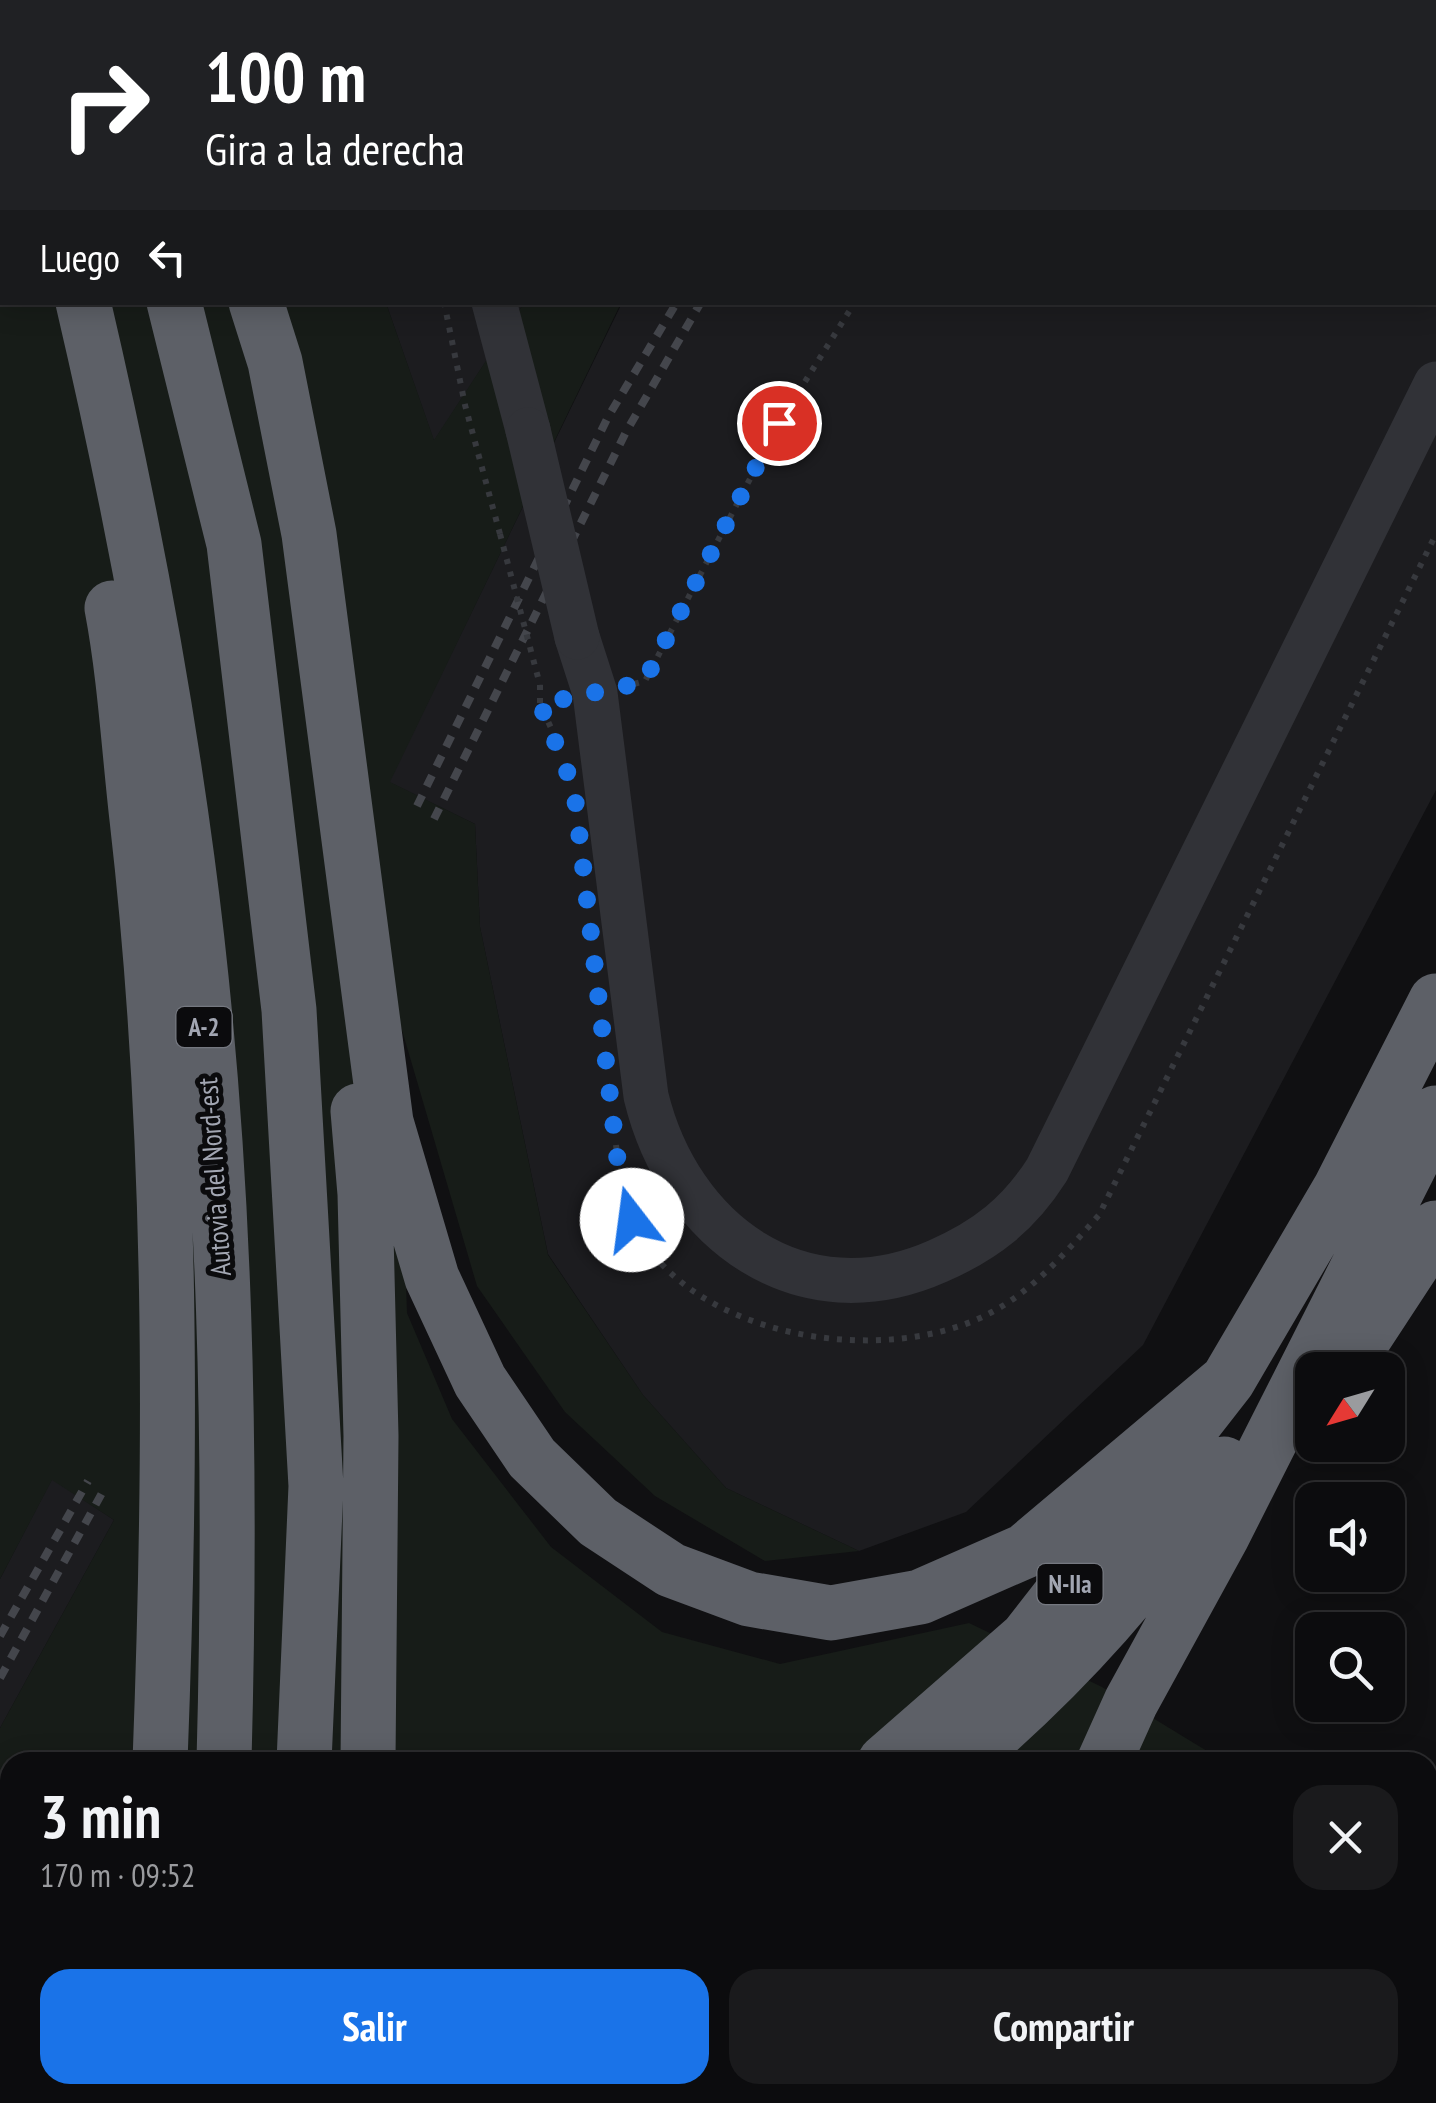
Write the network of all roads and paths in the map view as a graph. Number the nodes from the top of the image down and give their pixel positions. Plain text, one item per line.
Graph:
1 (52, 305) edge
2 (84, 305) edge
3 (175, 305) edge
4 (239, 305) edge
5 (257, 305) edge
6 (445, 305) edge
7 (495, 305) edge
8 (853, 305) edge
9 (1436, 384) edge
10 (1436, 534) edge
11 (595, 692) junction
12 (540, 704) junction
13 (561, 750) dead end
14 (1436, 1001) edge
15 (1436, 1113) edge
16 (616, 1139) dead end
17 (1379, 1222) junction
18 (1436, 1228) edge
19 (1355, 1352) edge
20 (1228, 1380) junction
21 (1295, 1450) edge
22 (160, 1752) edge
23 (224, 1752) edge
24 (304, 1752) edge
25 (368, 1752) edge
26 (896, 1752) edge
27 (974, 1752) edge
28 (1108, 1752) edge
29 (1126, 1752) edge

1 - 22 highway
2 - 23 highway, Autovia del Nord-est / A-2
3 - 24 highway
4 - 25 highway
5 - 20 highway
6 - 12 path, bridge
7 - 11 lane, bridge
8 - 11 path
9 - 11 lane
10 - 16 path
11 - 12 path
12 - 13 path
14 - 20 highway, N-IIa
15 - 17 highway
17 - 27 highway
17 - 28 highway
18 - 19 highway
20 - 26 highway, N-IIa
21 - 29 highway

